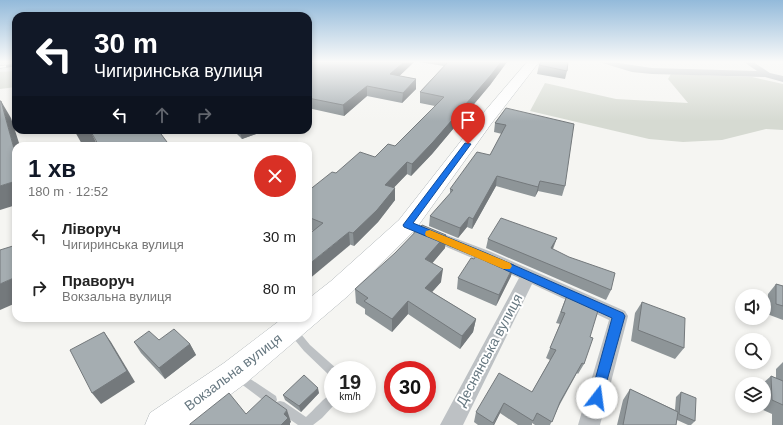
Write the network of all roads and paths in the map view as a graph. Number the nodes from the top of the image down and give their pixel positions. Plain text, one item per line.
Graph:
1 (517, 82) edge
2 (408, 225) junction
3 (528, 276) junction
4 (312, 310) edge
5 (298, 322) edge
6 (300, 322) edge
7 (324, 364) edge
8 (235, 373) junction
9 (324, 408) edge
10 (162, 425) edge
11 (450, 425) edge
12 (589, 425) edge

1 - 2 main road, Вокзальна вулиця
2 - 3 street
2 - 4 main road, Вокзальна вулиця
3 - 11 street, Деснянська вулиця
3 - 12 street
5 - 8 main road, Вокзальна вулиця
6 - 7 lane
8 - 9 lane
8 - 10 main road, Вокзальна вулиця

